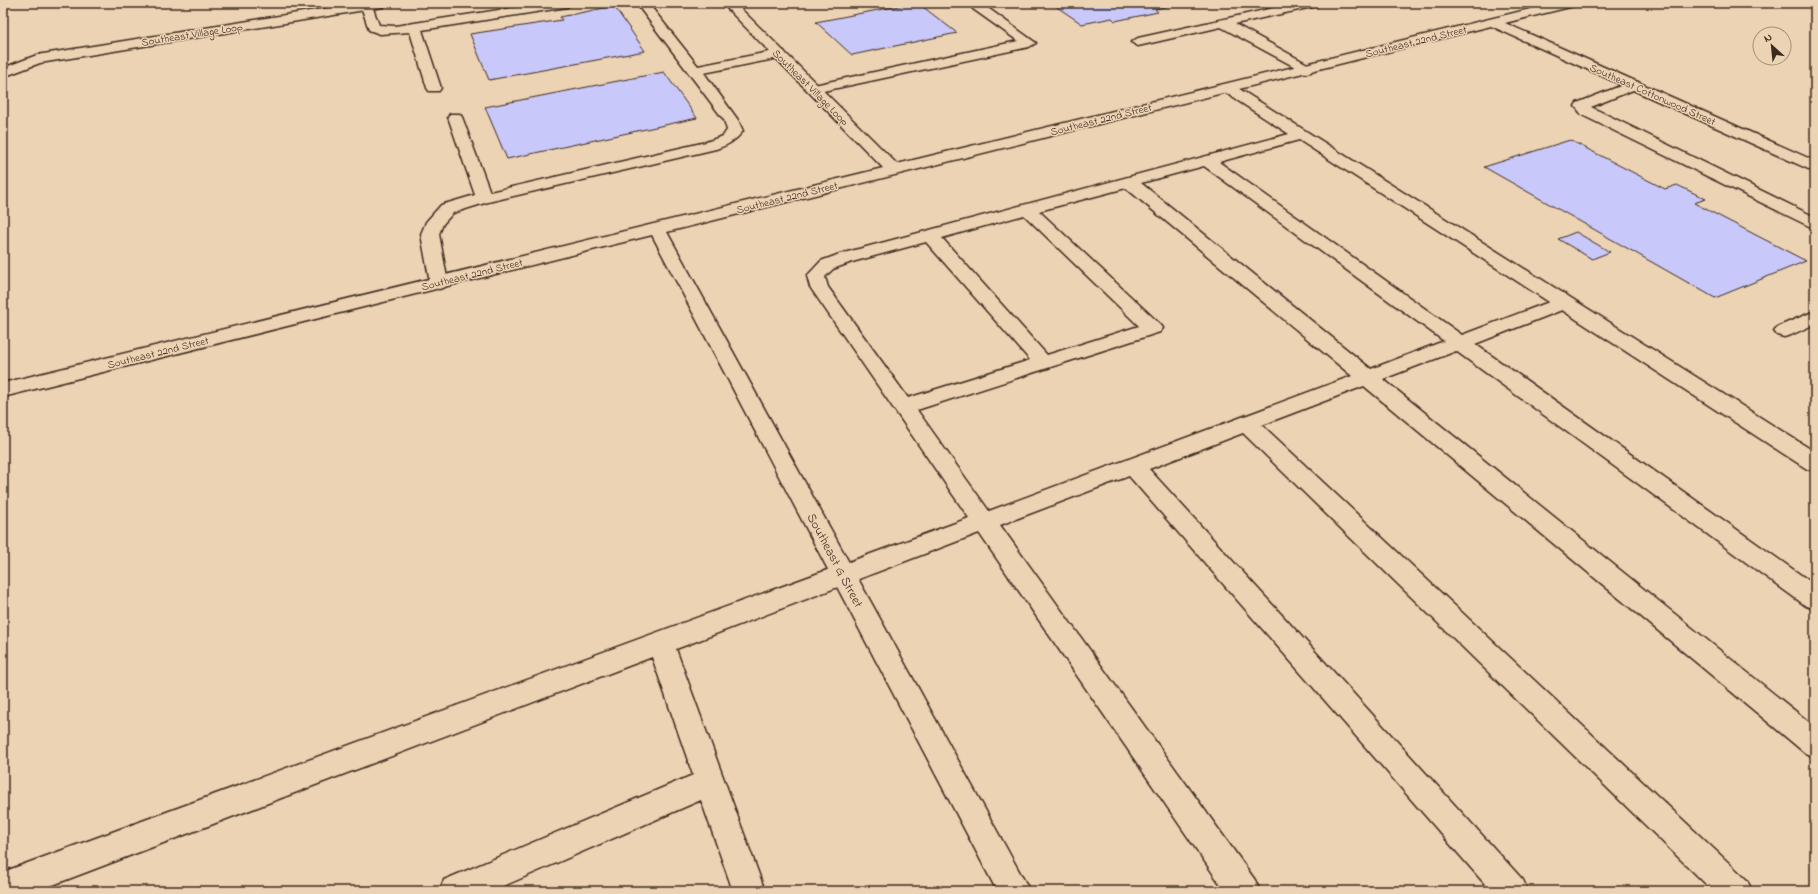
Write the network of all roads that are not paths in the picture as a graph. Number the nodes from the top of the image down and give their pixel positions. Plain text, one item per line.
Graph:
1 (383, 3) edge
2 (568, 3) edge
3 (642, 3) edge
4 (728, 3) edge
5 (1313, 3) edge
6 (1570, 3) edge
7 (367, 6) junction
8 (977, 6) dead end
9 (1242, 6) dead end
10 (1258, 15) junction
11 (1492, 22) junction
12 (1223, 23) junction
13 (415, 28) junction
14 (1138, 42) dead end
15 (779, 54) junction
16 (1306, 69) junction
17 (695, 71) junction
18 (3, 73) edge
19 (1633, 85) junction
20 (434, 88) dead end
21 (1228, 88) junction
22 (814, 89) junction
23 (455, 117) dead end
24 (1302, 136) junction
25 (1207, 160) junction
26 (1815, 166) edge
27 (894, 170) junction
28 (1129, 182) junction
29 (484, 198) junction
30 (1027, 209) junction
31 (1815, 224) edge
32 (657, 229) junction
33 (930, 235) junction
34 (439, 283) junction
35 (1564, 303) junction
36 (1815, 317) edge
37 (1784, 331) dead end
38 (1458, 343) junction
39 (1043, 363) junction
40 (1368, 377) junction
41 (3, 390) edge
42 (904, 407) junction
43 (1246, 423) junction
44 (1815, 463) edge
45 (1133, 466) junction
46 (984, 522) junction
47 (843, 574) junction
48 (1815, 599) edge
49 (660, 642) junction
50 (1815, 744) edge
51 (711, 781) junction
52 (3, 888) edge
53 (455, 891) edge
54 (749, 891) edge
55 (1014, 891) edge
56 (1244, 891) edge
57 (1512, 891) edge
58 (1736, 891) edge

1 - 7 street, Southeast Village Loop
2 - 13 street
3 - 17 street
4 - 15 street, Southeast Village Loop
5 - 10 street
6 - 11 street, Southeast 22nd Street
7 - 13 street
7 - 18 street, Southeast Village Loop
8 - 22 street
9 - 10 street
10 - 12 street
11 - 16 street, Southeast 22nd Street
11 - 19 street, Southeast Cottonwood Street
12 - 14 street
12 - 16 street
13 - 20 street
15 - 17 street
15 - 22 street, Southeast Village Loop
16 - 21 street, Southeast 22nd Street
17 - 29 street
19 - 26 street, Southeast Cottonwood Street
19 - 31 street
21 - 24 street
21 - 27 street, Southeast 22nd Street
22 - 27 street, Southeast Village Loop
23 - 29 street
24 - 25 street
24 - 35 street
25 - 28 street
25 - 38 street
27 - 32 street, Southeast 22nd Street
28 - 30 street
28 - 40 street
29 - 34 street
30 - 33 street
30 - 39 street
32 - 34 street, Southeast 22nd Street
32 - 47 street, Southeast G Street
33 - 39 street
33 - 42 street
34 - 41 street, Southeast 22nd Street
35 - 38 street
35 - 44 street
36 - 37 street
38 - 40 street
38 - 48 street
39 - 42 street
40 - 43 street
40 - 50 street
42 - 46 street
43 - 45 street
43 - 58 street
45 - 46 street
45 - 57 street
46 - 47 street
46 - 56 street
47 - 49 street
47 - 55 street, Southeast G Street
49 - 51 street
49 - 52 street
51 - 53 street
51 - 54 street

